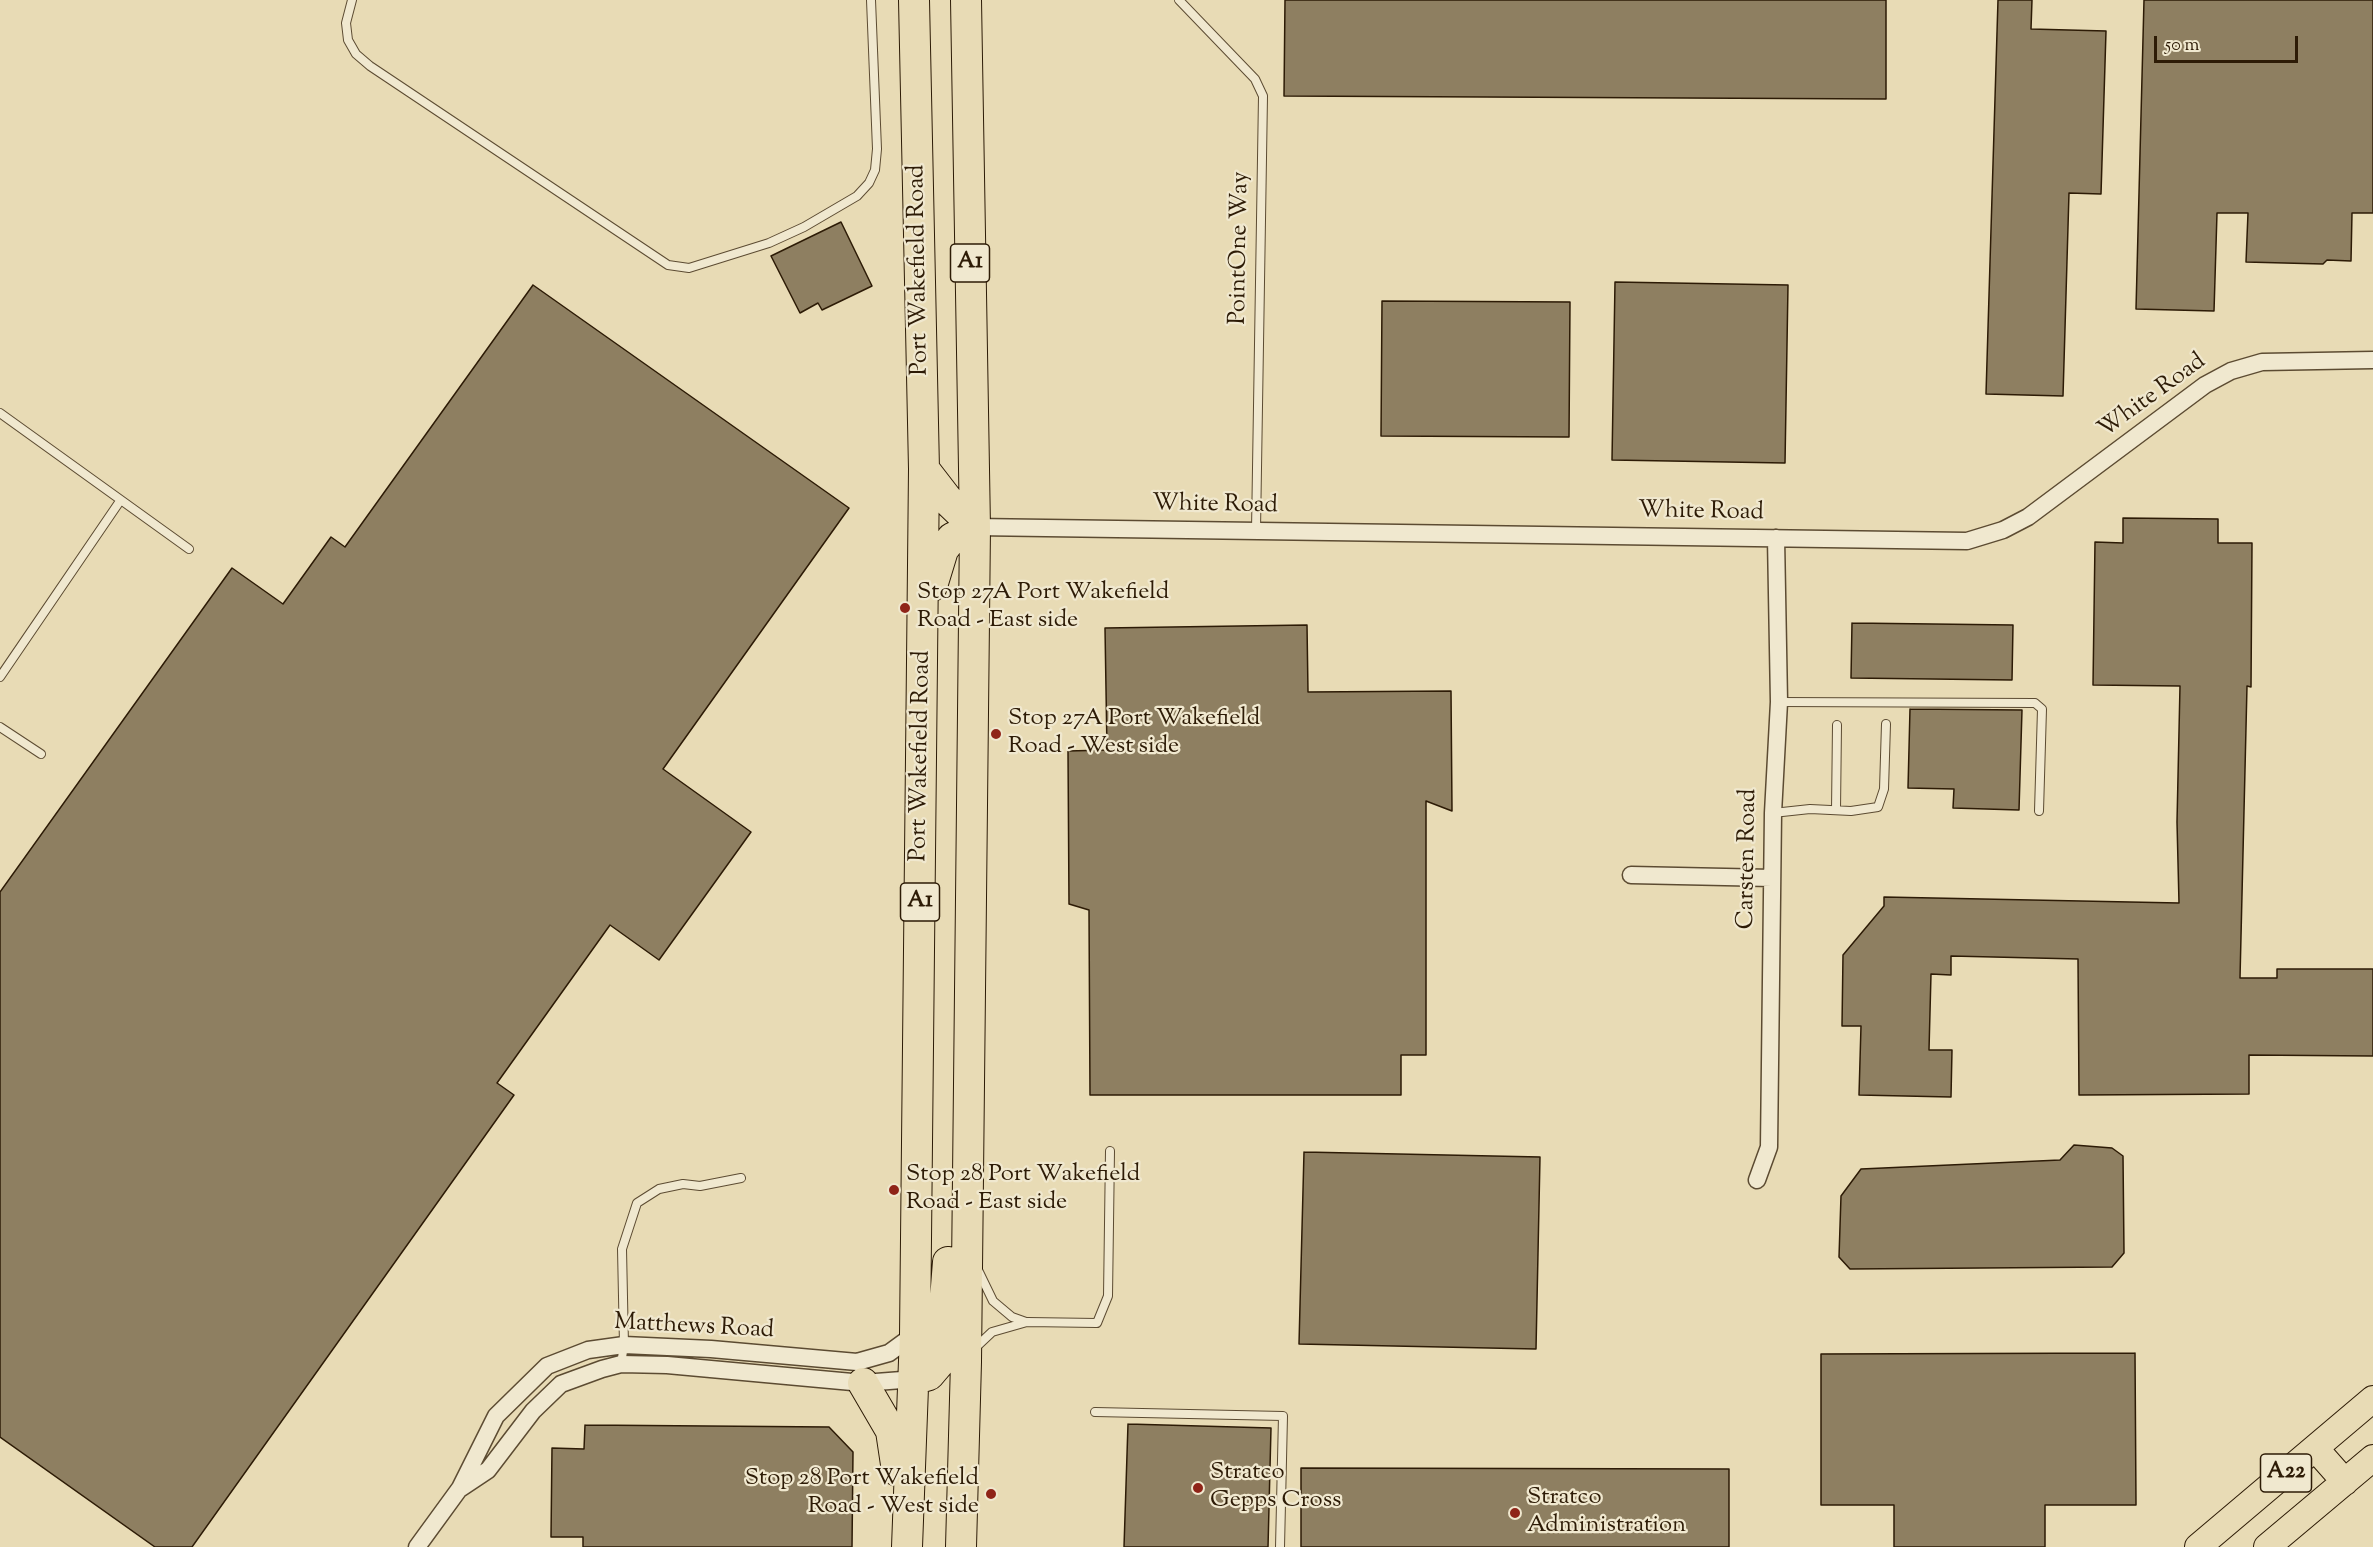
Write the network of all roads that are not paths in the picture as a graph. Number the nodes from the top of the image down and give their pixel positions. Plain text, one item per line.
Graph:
1 (352, 0) edge
2 (871, 0) edge
3 (914, 0) edge
4 (966, 0) edge
5 (1179, 0) edge
6 (2373, 360) edge
7 (0, 413) edge
8 (924, 469) junction
9 (120, 501) junction
10 (975, 527) junction
11 (1256, 530) junction
12 (1776, 538) junction
13 (189, 549) dead end
14 (923, 611) junction
15 (0, 677) edge
16 (1779, 702) junction
17 (1886, 724) dead end
18 (1836, 725) dead end
19 (0, 727) edge
20 (41, 754) dead end
21 (1836, 810) junction
22 (2039, 811) dead end
23 (1773, 813) junction
24 (1631, 875) dead end
25 (1772, 878) junction
26 (1110, 1151) dead end
27 (741, 1178) dead end
28 (1757, 1180) dead end
29 (966, 1215) junction
30 (966, 1254) junction
31 (1027, 1322) junction
32 (915, 1334) junction
33 (624, 1345) junction
34 (966, 1362) junction
35 (621, 1364) junction
36 (915, 1379) junction
37 (863, 1383) junction
38 (2373, 1399) edge
39 (1095, 1412) dead end
40 (2315, 1448) junction
41 (2373, 1458) edge
42 (2345, 1482) junction
43 (460, 1488) junction
44 (907, 1537) edge
45 (417, 1547) edge
46 (961, 1547) edge
47 (1280, 1547) edge
48 (2198, 1547) edge
49 (2267, 1547) edge

1 - 2 lane
3 - 8 highway, Port Wakefield Road / A1
4 - 10 highway, Port Wakefield Road / A1
5 - 11 lane, PointOne Way
6 - 12 street, White Road
7 - 9 lane
8 - 10 highway
8 - 14 highway, Port Wakefield Road / A1
9 - 13 lane
9 - 15 lane
10 - 11 street, White Road
10 - 14 highway
10 - 29 highway, Port Wakefield Road / A1
11 - 12 street, White Road
12 - 16 street, Carsten Road
14 - 32 highway, Port Wakefield Road / A1
16 - 22 lane
16 - 23 street, Carsten Road
17 - 21 lane
18 - 21 lane
19 - 20 lane
21 - 23 lane
23 - 25 street, Carsten Road
24 - 25 street
25 - 28 street, Carsten Road
26 - 31 lane
27 - 33 lane
29 - 30 highway, Port Wakefield Road / A1
29 - 36 highway
30 - 31 lane
30 - 34 highway, Port Wakefield Road / A1
31 - 34 lane
32 - 33 street, Matthews Road
32 - 36 highway, Port Wakefield Road / A1
33 - 35 lane
33 - 43 street, Matthews Road
34 - 46 highway, Port Wakefield Road / A1
35 - 37 street, Matthews Road
35 - 43 street, Matthews Road
36 - 37 street, Matthews Road
36 - 44 highway, Port Wakefield Road / A1
37 - 44 highway
38 - 40 main road, A22
39 - 47 lane
40 - 42 main road
40 - 48 main road, A22
41 - 42 main road, A22
42 - 49 main road, A22
43 - 45 street, Matthews Road

